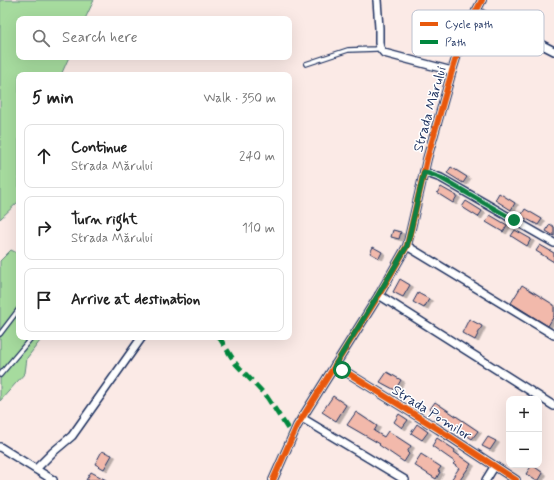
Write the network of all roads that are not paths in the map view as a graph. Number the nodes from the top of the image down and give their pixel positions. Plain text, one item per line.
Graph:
1 (377, 0) edge
2 (482, 0) edge
3 (477, 10) edge
4 (544, 46) edge
5 (380, 48) junction
6 (554, 51) edge
7 (457, 56) edge
8 (306, 64) dead end
9 (452, 71) junction
10 (424, 172) junction
11 (554, 243) edge
12 (407, 246) junction
13 (378, 295) junction
14 (16, 313) edge
15 (0, 334) edge
16 (554, 335) edge
17 (29, 340) edge
18 (140, 340) edge
19 (335, 365) junction
20 (0, 375) edge
21 (554, 406) edge
22 (302, 418) junction
23 (0, 447) edge
24 (494, 467) junction
25 (36, 469) junction
26 (53, 480) edge
27 (273, 480) edge
28 (405, 480) edge
29 (486, 480) edge
30 (516, 480) edge

1 - 5 street
2 - 3 street, Strada Mărului
4 - 6 street
5 - 8 lane
5 - 9 street
7 - 9 street, Strada Mărului
9 - 10 street, Strada Mărului
10 - 11 street, Strada Mărului
10 - 12 street, Strada Mărului
12 - 13 street, Strada Mărului
12 - 16 street
13 - 19 street, Strada Mărului
13 - 21 street
14 - 15 lane
17 - 20 lane
18 - 25 street
19 - 22 street, Strada Mărului
19 - 24 street, Strada Pomilor
22 - 27 street, Strada Mărului
22 - 28 street
23 - 25 street
24 - 29 street
24 - 30 street, Strada Pomilor
25 - 26 street

